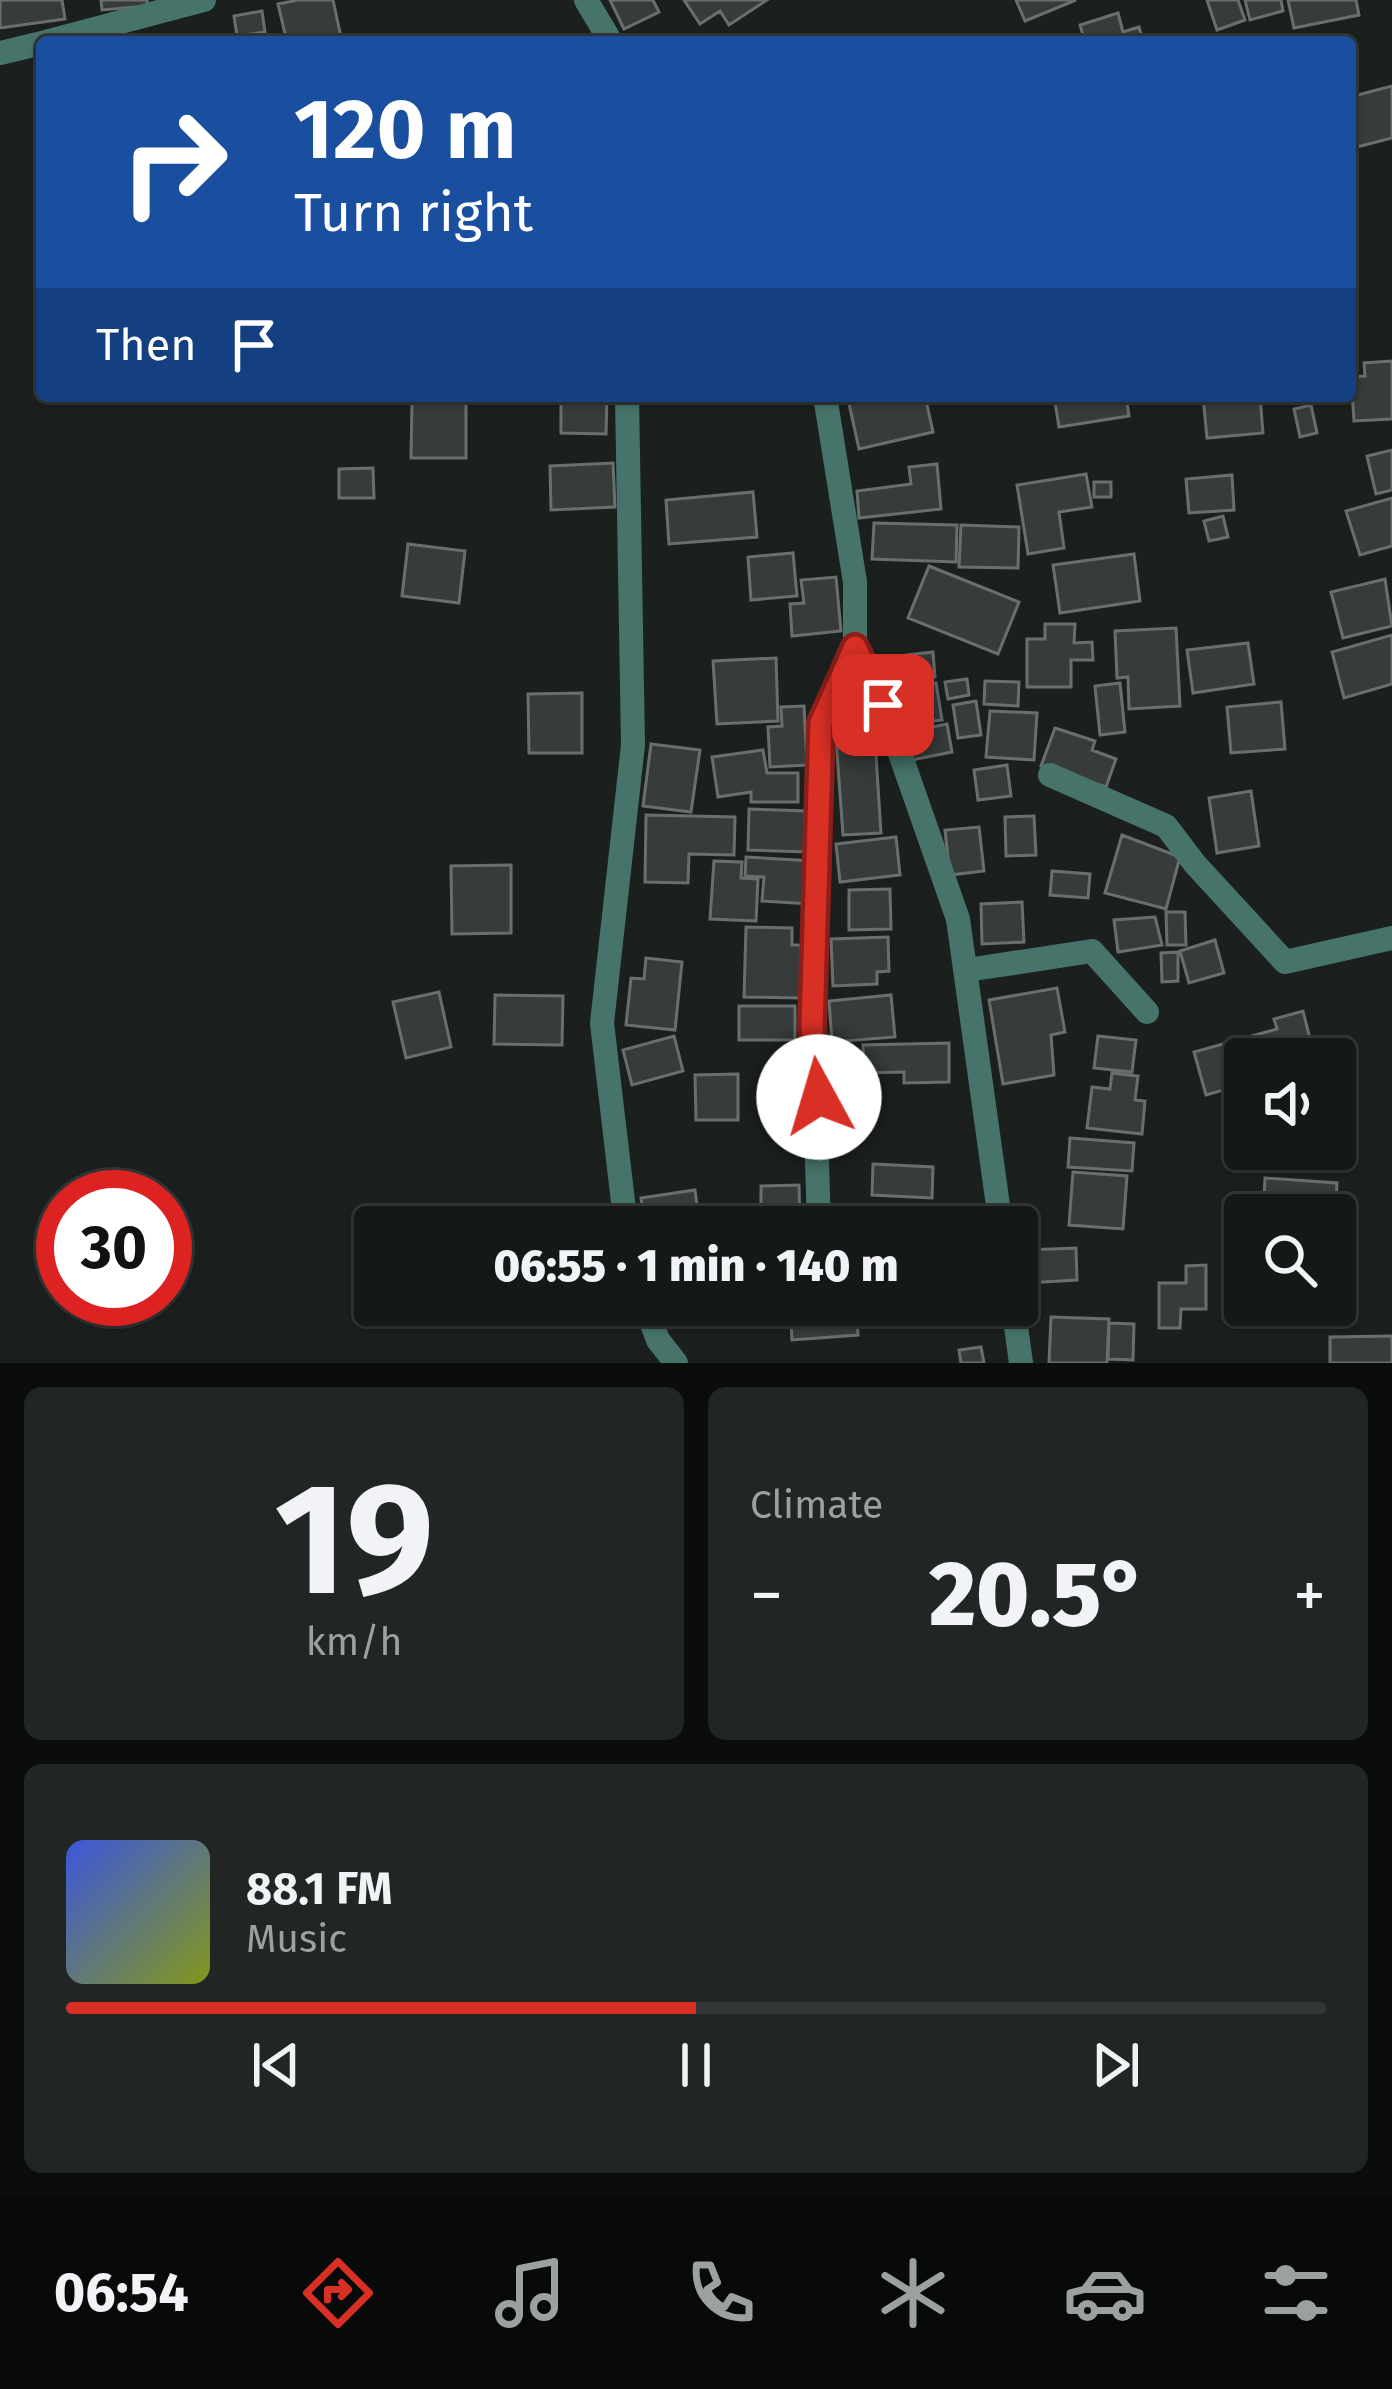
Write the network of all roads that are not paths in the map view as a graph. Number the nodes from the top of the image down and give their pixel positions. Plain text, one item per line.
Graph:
1 (204, 0) edge
2 (586, 0) edge
3 (66, 36) edge
4 (607, 36) edge
5 (36, 44) edge
6 (0, 53) edge
7 (627, 402) edge
8 (826, 402) edge
9 (855, 647) junction
10 (1050, 775) dead end
11 (1392, 938) edge
12 (968, 970) junction
13 (1148, 1012) dead end
14 (624, 1206) edge
15 (818, 1206) edge
16 (998, 1206) edge
17 (653, 1326) edge
18 (1015, 1326) edge
19 (676, 1363) edge
20 (1021, 1363) edge

1 - 3 street
2 - 4 street
5 - 6 street
7 - 14 street
8 - 9 street
9 - 12 street
9 - 15 street
10 - 11 street
12 - 13 street
12 - 16 street
17 - 19 street
18 - 20 street

